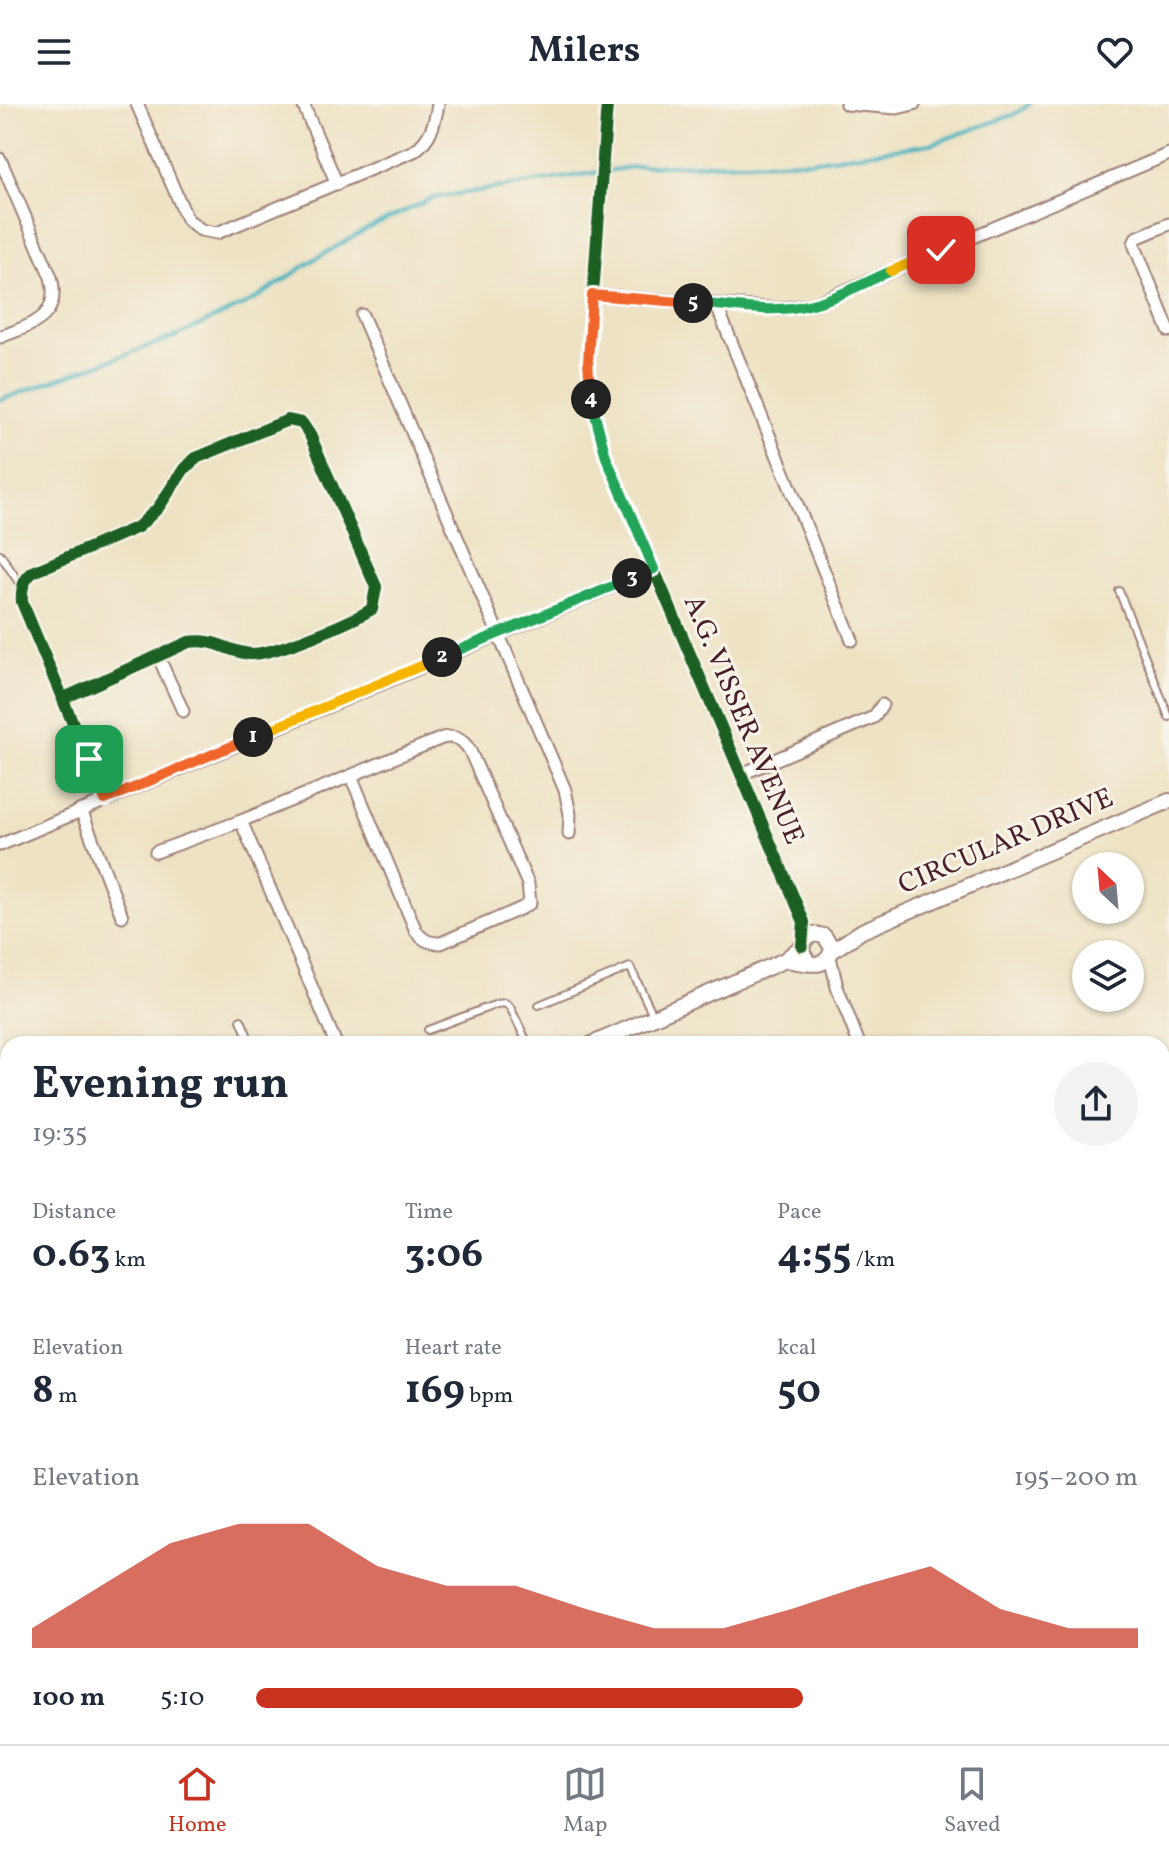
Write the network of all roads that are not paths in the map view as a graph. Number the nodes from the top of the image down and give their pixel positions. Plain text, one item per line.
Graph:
1 (137, 104) edge
2 (303, 104) edge
3 (438, 104) edge
4 (607, 104) edge
5 (846, 104) edge
6 (914, 104) edge
7 (1169, 154) edge
8 (0, 159) edge
9 (337, 184) junction
10 (1169, 224) edge
11 (592, 295) junction
12 (716, 304) junction
13 (362, 315) dead end
14 (1169, 331) edge
15 (0, 337) edge
16 (0, 554) edge
17 (654, 569) junction
18 (22, 587) junction
19 (1119, 591) dead end
20 (499, 633) junction
21 (852, 640) dead end
22 (158, 656) junction
23 (64, 698) junction
24 (882, 705) dead end
25 (183, 711) dead end
26 (1169, 717) edge
27 (742, 774) junction
28 (351, 776) junction
29 (105, 800) junction
30 (1169, 801) edge
31 (81, 810) junction
32 (241, 821) junction
33 (569, 834) dead end
34 (0, 845) edge
35 (156, 852) dead end
36 (122, 916) dead end
37 (804, 922) junction
38 (862, 931) junction
39 (822, 935) junction
40 (803, 944) junction
41 (831, 954) junction
42 (785, 960) junction
43 (812, 964) junction
44 (837, 987) junction
45 (539, 1005) dead end
46 (654, 1017) junction
47 (241, 1020) dead end
48 (428, 1030) dead end
49 (248, 1036) edge
50 (333, 1036) edge
51 (524, 1036) edge
52 (610, 1036) edge
53 (856, 1036) edge

1 - 9 street
2 - 9 street
3 - 9 street
4 - 11 street, A.G. VISSER AVENUE
5 - 6 street
7 - 12 street
8 - 15 street
10 - 14 street
11 - 12 street
11 - 17 street, A.G. VISSER AVENUE
12 - 21 street
13 - 20 street
16 - 18 lane
17 - 20 street
17 - 27 street, A.G. VISSER AVENUE
18 - 22 street
18 - 23 street
19 - 26 lane
20 - 29 street
20 - 33 street
22 - 23 street
22 - 25 street
23 - 29 street
24 - 27 street
27 - 37 street, A.G. VISSER AVENUE
28 - 28 street
28 - 32 street
29 - 31 street
30 - 38 street, CIRCULAR DRIVE
31 - 34 street
31 - 36 street
32 - 35 street
32 - 50 street
37 - 39 street, A.G. VISSER AVENUE
37 - 40 street, A.G. VISSER AVENUE
38 - 39 street, CIRCULAR DRIVE
38 - 41 street, CIRCULAR DRIVE
39 - 40 street
39 - 41 street
40 - 42 street
40 - 43 street
41 - 43 street
41 - 44 street
42 - 43 street
42 - 46 street
43 - 44 street
44 - 53 street
45 - 46 lane
46 - 52 street
47 - 49 lane
48 - 51 lane

